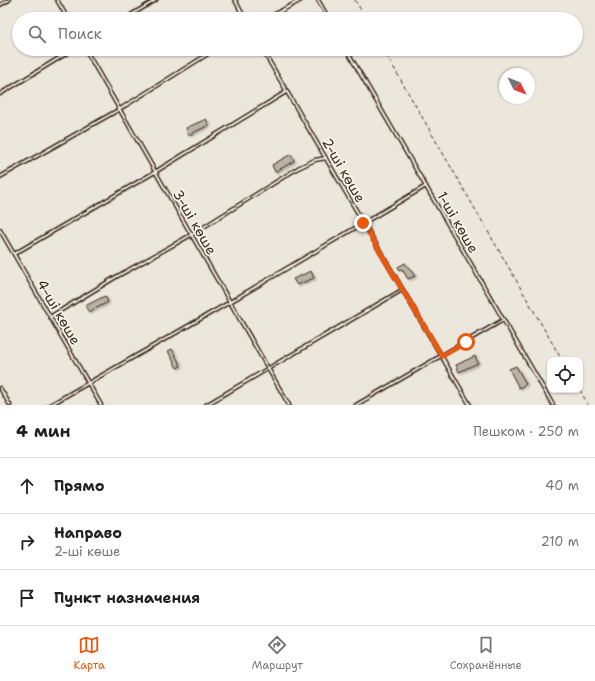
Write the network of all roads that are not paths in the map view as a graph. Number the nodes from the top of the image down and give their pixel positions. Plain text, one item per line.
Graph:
1 (10, 0) edge
2 (57, 0) edge
3 (156, 0) edge
4 (235, 0) edge
5 (300, 0) edge
6 (318, 0) edge
7 (0, 5) edge
8 (64, 12) edge
9 (136, 12) edge
10 (241, 12) edge
11 (279, 12) edge
12 (325, 12) edge
13 (62, 56) edge
14 (89, 56) edge
15 (205, 56) edge
16 (266, 56) edge
17 (350, 56) edge
18 (286, 92) junction
19 (0, 94) edge
20 (120, 109) junction
21 (326, 158) junction
22 (155, 172) junction
23 (0, 177) edge
24 (426, 186) junction
25 (363, 223) junction
26 (0, 230) edge
27 (191, 235) junction
28 (14, 254) junction
29 (402, 290) junction
30 (230, 302) junction
31 (50, 317) junction
32 (503, 320) junction
33 (442, 356) junction
34 (269, 369) junction
35 (88, 383) junction
36 (0, 388) edge
37 (10, 405) edge
38 (50, 405) edge
39 (101, 405) edge
40 (206, 405) edge
41 (289, 405) edge
42 (356, 405) edge
43 (470, 405) edge
44 (553, 405) edge

1 - 7 lane
2 - 8 lane
3 - 9 lane
4 - 10 lane
5 - 11 lane
6 - 12 lane
13 - 19 lane
14 - 20 lane, 3-ші көше
15 - 20 lane
16 - 18 lane, 2-ші көше
17 - 24 lane, 1-ші көше
18 - 21 lane, 2-ші көше
18 - 22 lane
20 - 22 lane, 3-ші көше
20 - 23 lane
21 - 25 lane, 2-ші көше
21 - 27 lane
22 - 27 lane, 3-ші көше
22 - 28 lane
24 - 25 lane
24 - 32 lane, 1-ші көше
25 - 29 lane, 2-ші көше
25 - 30 lane
26 - 28 lane, 4-ші көше
27 - 30 lane, 3-ші көше
27 - 31 lane
28 - 31 lane, 4-ші көше
29 - 33 lane, 2-ші көше
29 - 34 lane
30 - 34 lane, 3-ші көше
30 - 35 lane
31 - 35 lane, 4-ші көше
32 - 33 lane
32 - 44 lane, 1-ші көше
33 - 42 lane
33 - 43 lane, 2-ші көше
34 - 40 lane
34 - 41 lane, 3-ші көше
35 - 38 lane
35 - 39 lane, 4-ші көше
36 - 37 lane

